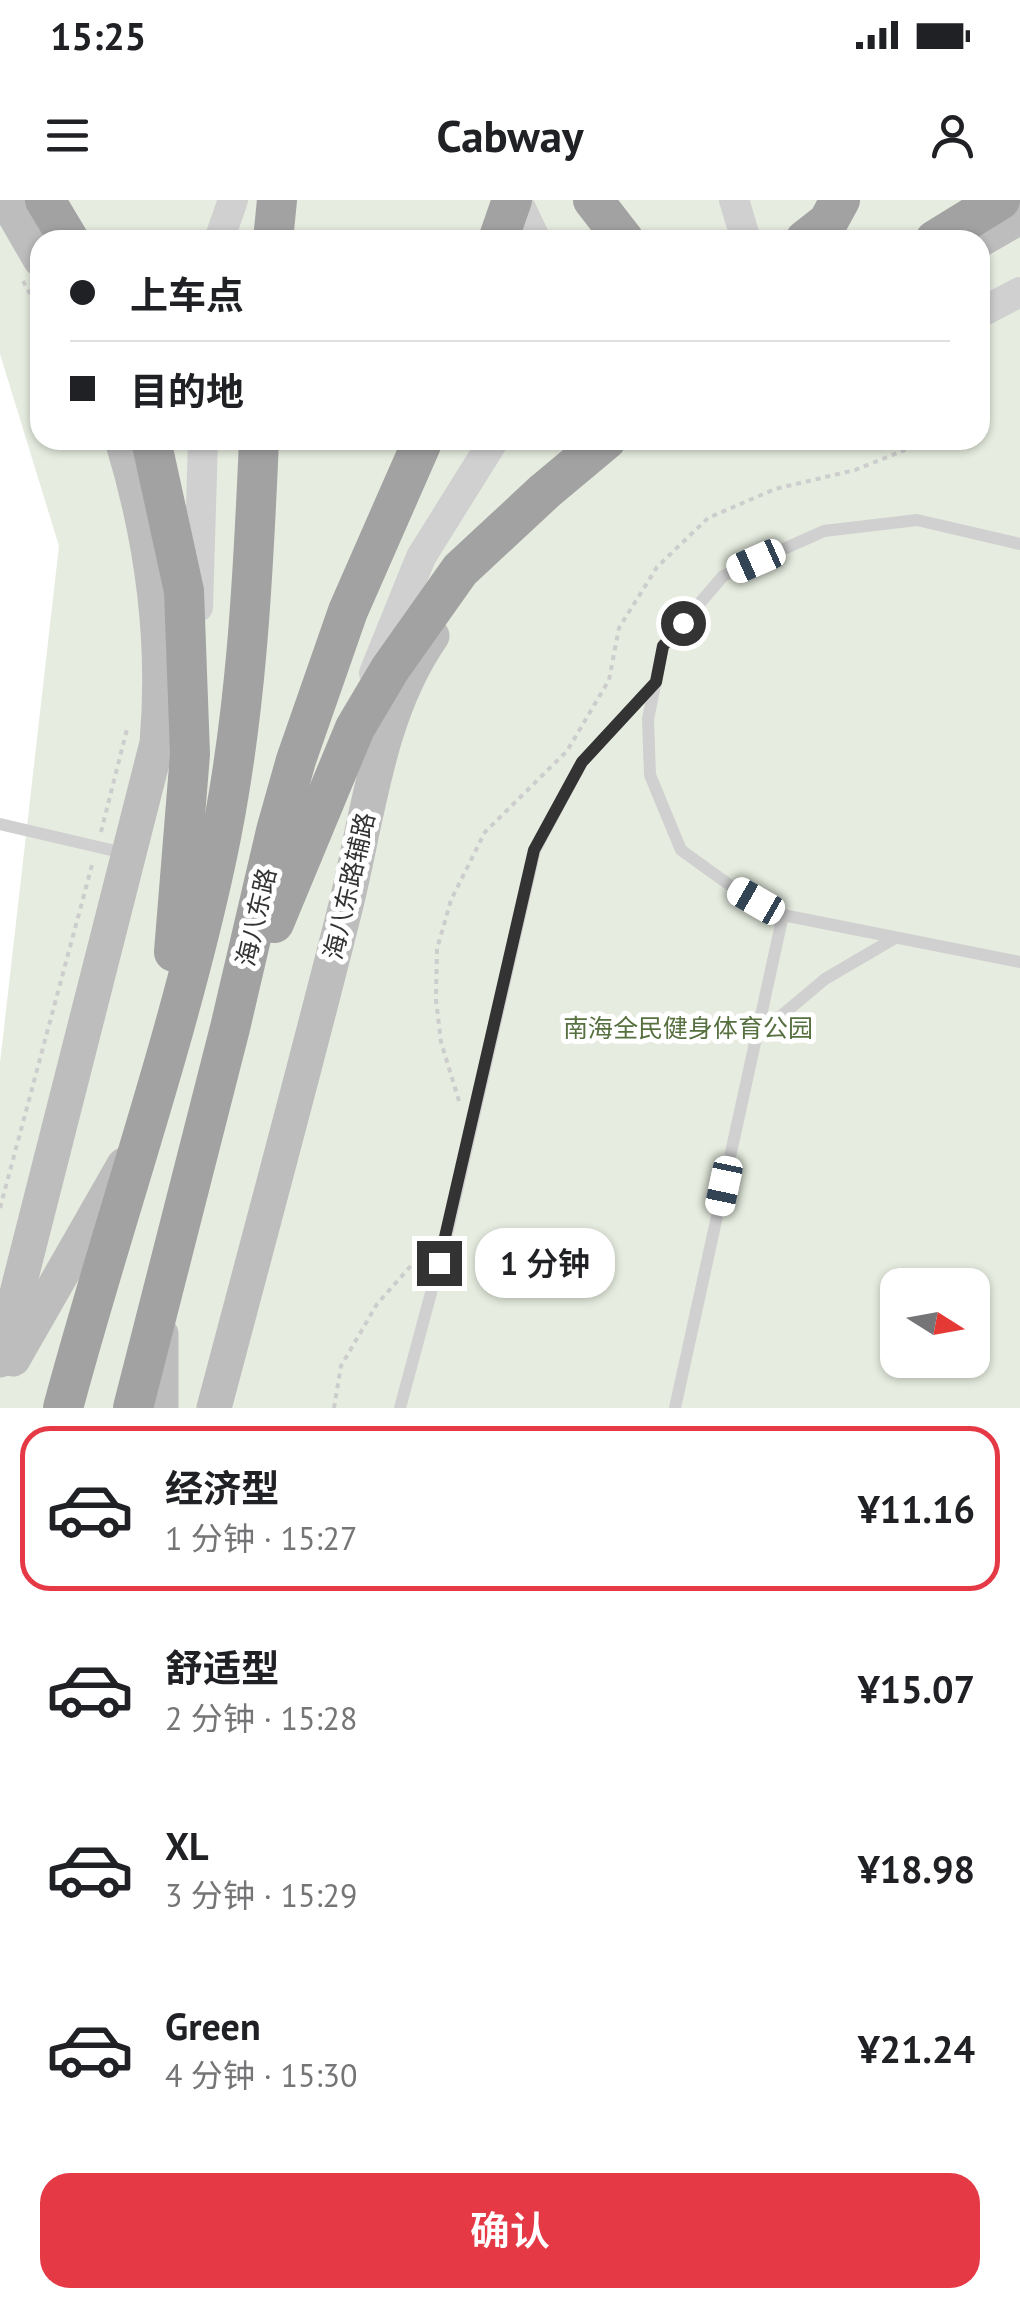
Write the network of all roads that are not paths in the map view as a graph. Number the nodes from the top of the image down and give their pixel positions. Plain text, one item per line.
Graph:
1 (232, 200) edge
2 (278, 200) edge
3 (514, 200) edge
4 (593, 200) edge
5 (734, 200) edge
6 (840, 200) edge
7 (1000, 200) edge
8 (17, 210) edge
9 (1020, 217) edge
10 (40, 230) edge
11 (222, 230) edge
12 (274, 230) edge
13 (502, 230) edge
14 (530, 230) edge
15 (616, 230) edge
16 (743, 230) edge
17 (818, 230) edge
18 (951, 230) edge
19 (990, 234) edge
20 (1020, 292) edge
21 (990, 308) edge
22 (125, 450) edge
23 (154, 450) edge
24 (203, 450) edge
25 (258, 450) edge
26 (420, 450) edge
27 (488, 450) edge
28 (594, 450) edge
29 (609, 450) edge
30 (1020, 544) edge
31 (656, 682) junction
32 (355, 728) junction
33 (190, 754) junction
34 (0, 824) edge
35 (130, 854) junction
36 (783, 915) junction
37 (895, 938) junction
38 (1020, 962) edge
39 (230, 1028) junction
40 (756, 1037) junction
41 (165, 1058) junction
42 (144, 1130) junction
43 (161, 1304) junction
44 (0, 1360) edge
45 (0, 1382) edge
46 (63, 1408) edge
47 (133, 1408) edge
48 (160, 1408) edge
49 (214, 1408) edge
50 (400, 1408) edge
51 (675, 1408) edge

1 - 11 street
2 - 12 highway
3 - 13 highway
3 - 14 street
4 - 15 highway
5 - 16 street
6 - 17 highway
7 - 18 highway
8 - 10 highway
9 - 19 main road
20 - 21 street
22 - 35 main road
23 - 33 highway
24 - 33 street
25 - 41 highway, 海八东路
26 - 39 highway, 海八东路
27 - 32 street
28 - 32 highway
29 - 49 main road, 海八东路辅路
30 - 31 lane
31 - 36 lane
31 - 50 lane
32 - 39 highway
33 - 41 highway
34 - 35 lane
35 - 44 main road
36 - 37 lane
36 - 40 lane
37 - 38 lane
37 - 40 lane
39 - 43 highway, 海八东路
40 - 51 lane
41 - 42 highway, 海八东路
42 - 45 main road
42 - 46 highway, 海八东路
43 - 47 highway, 海八东路
43 - 48 main road

